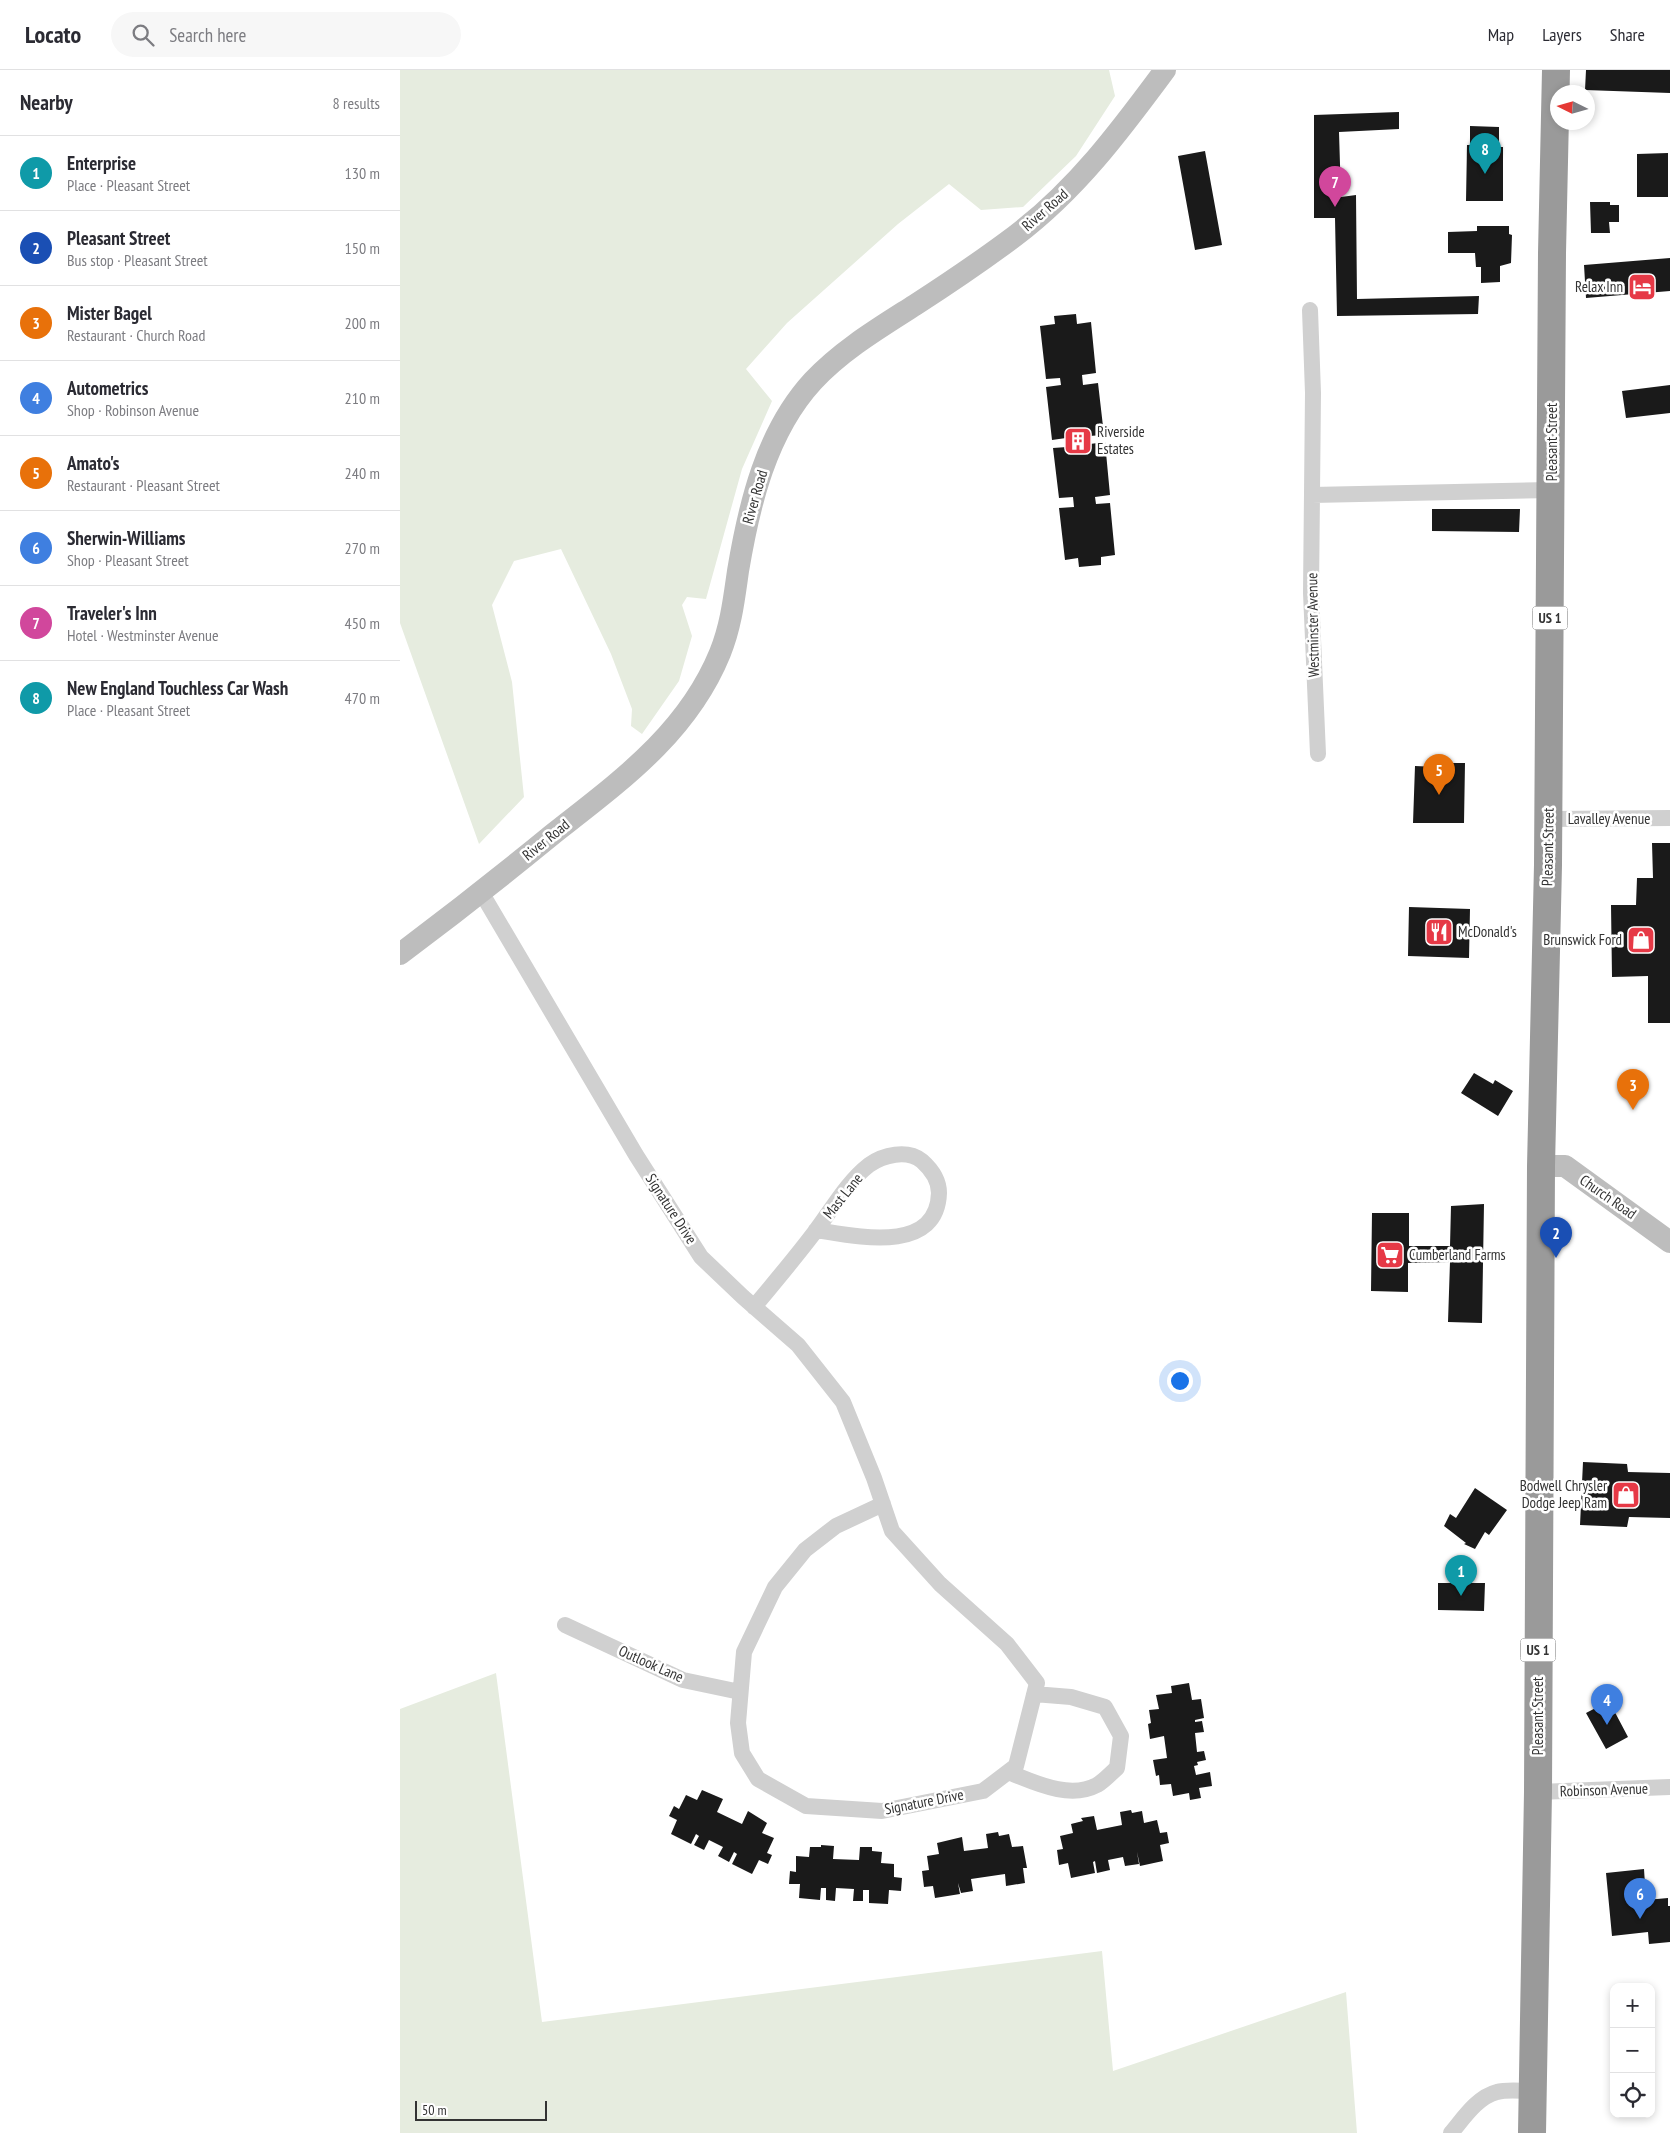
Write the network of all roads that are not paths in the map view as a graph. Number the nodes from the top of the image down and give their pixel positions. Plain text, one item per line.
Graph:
1 (1165, 70) edge
2 (1556, 70) edge
3 (1310, 310) dead end
4 (1552, 490) junction
5 (1312, 495) junction
6 (1318, 754) dead end
7 (1670, 818) edge
8 (1548, 819) junction
9 (482, 892) junction
10 (400, 954) edge
11 (1541, 1166) junction
12 (816, 1230) junction
13 (1670, 1242) edge
14 (754, 1307) junction
15 (883, 1504) junction
16 (565, 1625) dead end
17 (740, 1692) junction
18 (1034, 1694) junction
19 (1008, 1772) junction
20 (1670, 1786) edge
21 (1538, 1792) junction
22 (1532, 2091) junction
23 (1450, 2133) edge
24 (1532, 2133) edge

1 - 9 street, River Road
2 - 4 highway, Pleasant Street / US 1
3 - 5 street, Westminster Avenue
4 - 5 street
4 - 8 highway, Pleasant Street / US 1
5 - 6 street, Westminster Avenue
7 - 8 street, Lavalley Avenue
8 - 11 highway, Pleasant Street / US 1
9 - 10 street, River Road
9 - 14 street, Signature Drive
11 - 13 street, Church Road
11 - 21 highway, Pleasant Street / US 1
12 - 12 street, Mast Lane
12 - 14 street, Mast Lane
14 - 15 street, Signature Drive
15 - 17 street, Signature Drive
15 - 18 street, Signature Drive
16 - 17 street, Outlook Lane
17 - 19 street, Signature Drive
18 - 19 street, Signature Drive
18 - 19 street
20 - 21 street, Robinson Avenue
21 - 22 highway, Pleasant Street / US 1
22 - 23 street
22 - 24 highway, Pleasant Street / US 1

